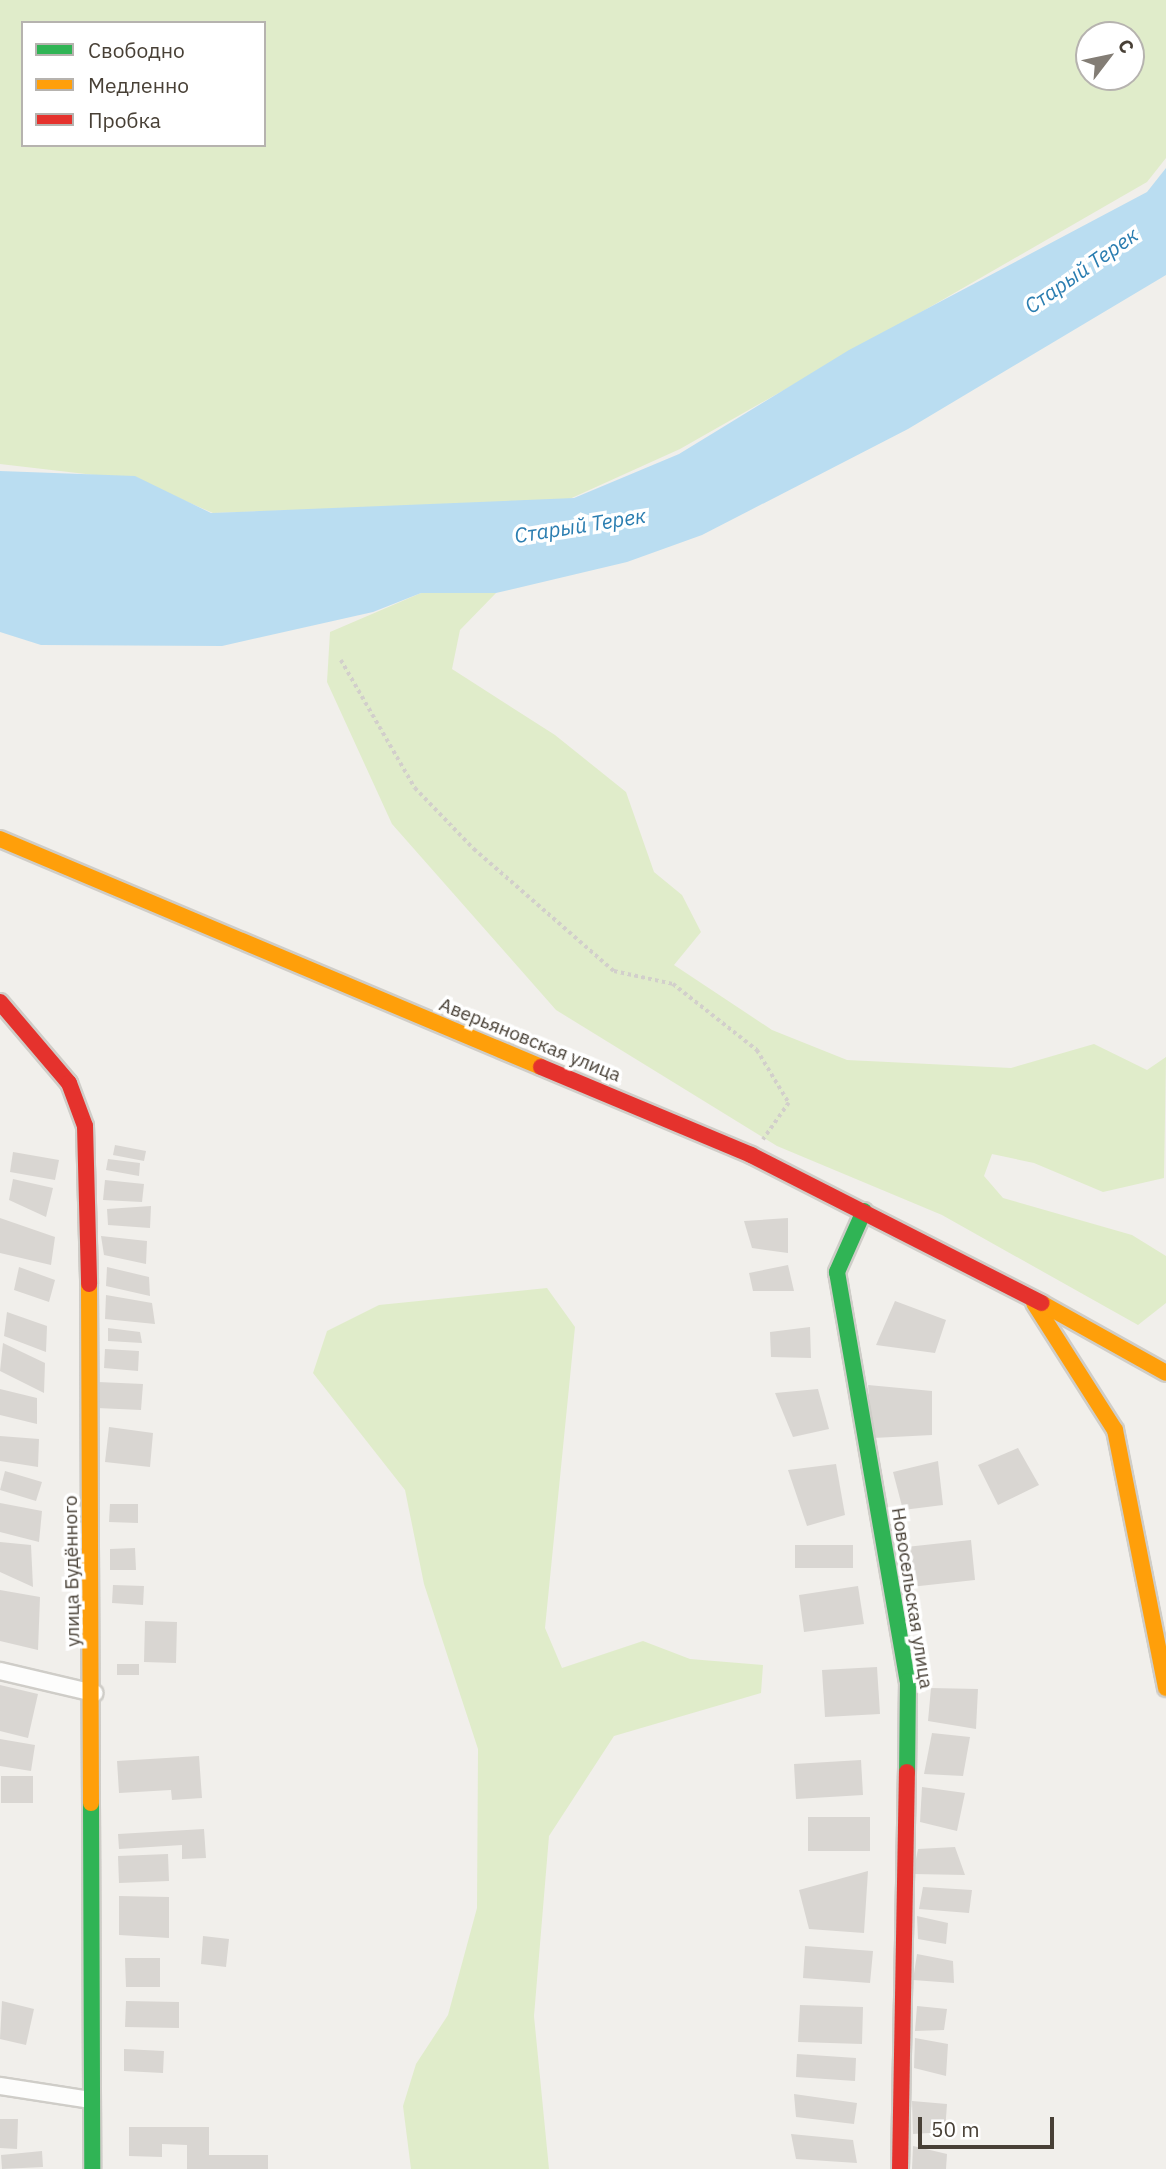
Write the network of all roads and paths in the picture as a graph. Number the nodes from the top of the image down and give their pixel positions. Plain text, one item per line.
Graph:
1 (341, 660) dead end
2 (0, 839) edge
3 (0, 1002) edge
4 (751, 1155) junction
5 (864, 1211) junction
6 (1032, 1301) junction
7 (1166, 1373) edge
8 (0, 1671) edge
9 (1166, 1688) edge
10 (94, 1693) junction
11 (0, 2086) edge
12 (90, 2100) junction
13 (92, 2169) edge
14 (900, 2169) edge

1 - 4 path
2 - 4 street, Аверьяновская улица
3 - 10 street, улица Будённого
4 - 5 street, Аверьяновская улица
5 - 6 street, Аверьяновская улица
5 - 14 street, Новосельская улица
6 - 7 street, Аверьяновская улица
6 - 9 street
8 - 10 street
10 - 12 street, улица Будённого
11 - 12 street
12 - 13 street, улица Будённого

